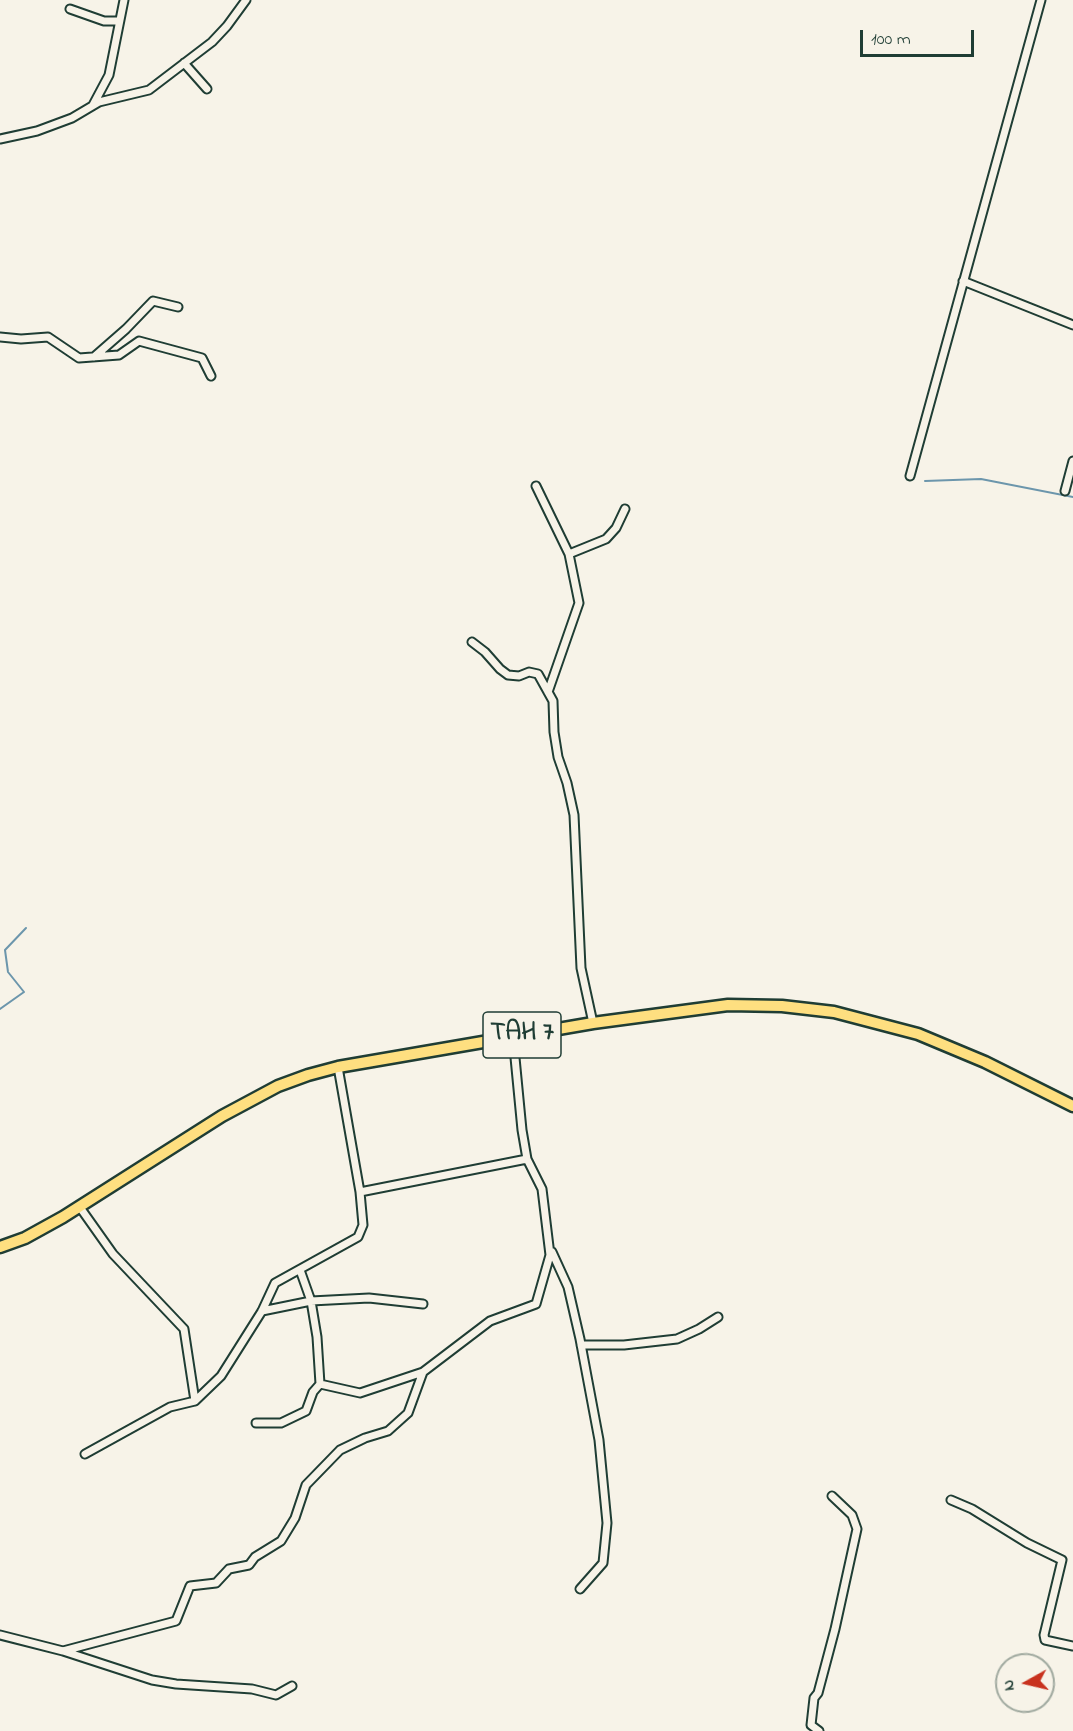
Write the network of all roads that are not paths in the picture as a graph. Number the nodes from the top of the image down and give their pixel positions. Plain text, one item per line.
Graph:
1 (124, 0) edge
2 (246, 0) edge
3 (1041, 0) edge
4 (70, 9) dead end
5 (118, 21) junction
6 (184, 63) junction
7 (207, 89) dead end
8 (93, 105) junction
9 (0, 139) edge
10 (963, 281) junction
11 (178, 307) dead end
12 (1073, 325) edge
13 (0, 337) edge
14 (94, 357) junction
15 (211, 376) dead end
16 (1073, 461) edge
17 (910, 476) dead end
18 (536, 486) dead end
19 (1065, 491) dead end
20 (624, 509) dead end
21 (569, 554) junction
22 (472, 642) dead end
23 (548, 692) junction
24 (593, 1023) junction
25 (513, 1037) junction
26 (338, 1067) junction
27 (1073, 1106) edge
28 (527, 1159) junction
29 (360, 1192) junction
30 (79, 1206) junction
31 (0, 1246) edge
32 (552, 1252) dead end
33 (300, 1270) junction
34 (310, 1301) junction
35 (423, 1304) dead end
36 (262, 1311) junction
37 (718, 1317) dead end
38 (581, 1345) junction
39 (423, 1372) junction
40 (320, 1384) junction
41 (195, 1401) junction
42 (256, 1423) dead end
43 (85, 1454) dead end
44 (832, 1496) dead end
45 (951, 1500) dead end
46 (580, 1589) dead end
47 (0, 1635) edge
48 (1073, 1646) edge
49 (63, 1651) junction
50 (292, 1686) dead end
51 (819, 1731) edge

1 - 5 street
2 - 6 street
3 - 10 street
4 - 5 street
5 - 8 street
6 - 7 street
6 - 8 street
8 - 9 street
10 - 12 street
10 - 17 street
11 - 14 street
13 - 14 street
14 - 15 street
16 - 19 street
18 - 21 street
20 - 21 street
21 - 23 street
22 - 23 street
23 - 24 street
24 - 25 highway, TAH 7
24 - 27 highway, TAH 7
25 - 26 highway, TAH 7
25 - 28 street
26 - 29 street
26 - 30 highway, TAH 7
28 - 29 street
28 - 39 street
29 - 33 street
30 - 31 highway, TAH 7
30 - 41 street
32 - 38 street
33 - 34 street
33 - 36 street
34 - 35 street
34 - 36 street
34 - 40 street
36 - 41 street
37 - 38 street
38 - 46 street
39 - 40 street
39 - 49 street
40 - 42 street
41 - 43 street
44 - 51 street
45 - 48 street
47 - 49 street
49 - 50 street

